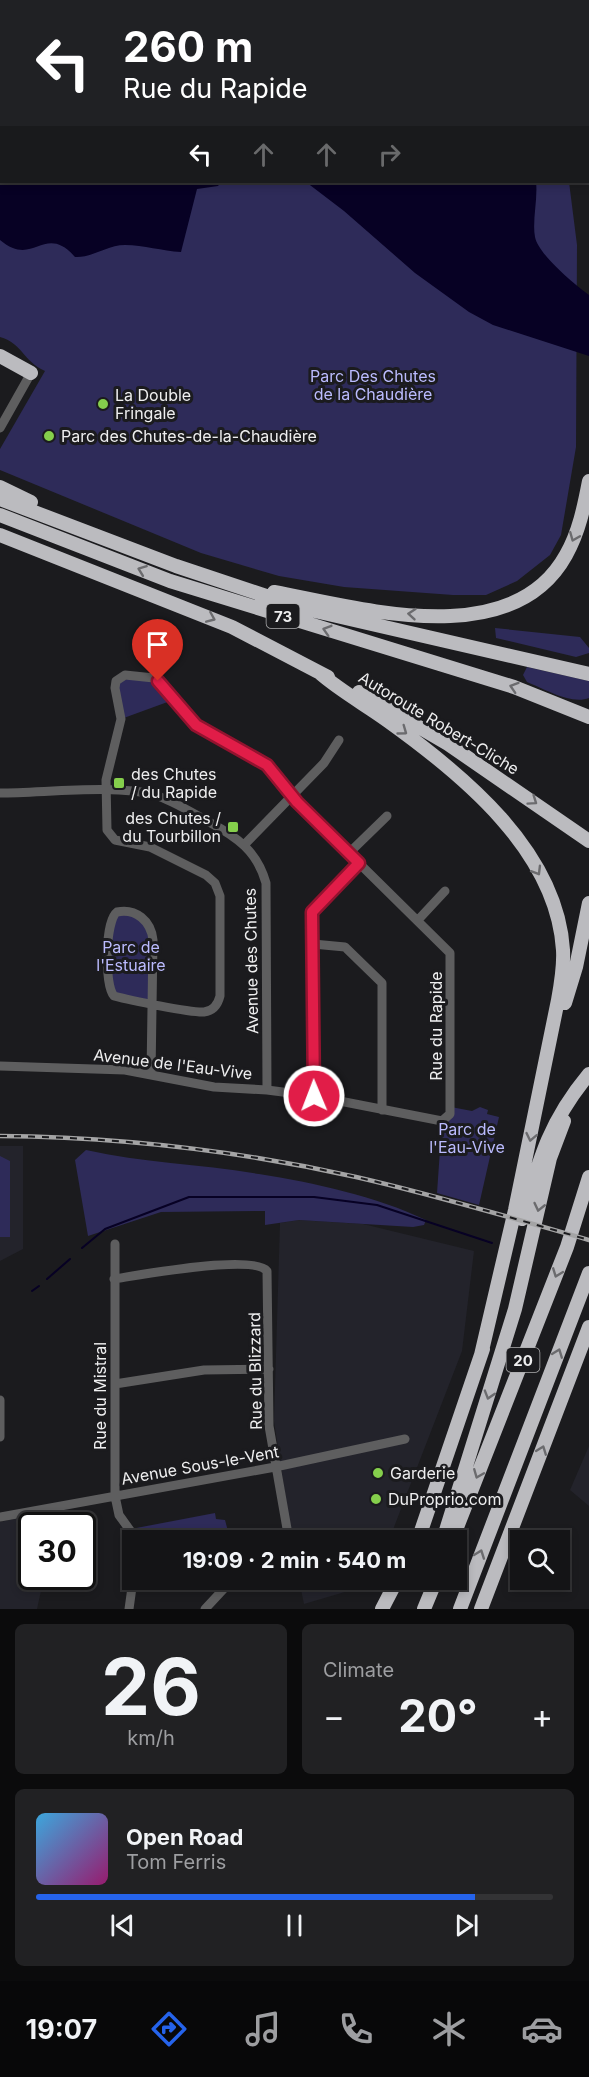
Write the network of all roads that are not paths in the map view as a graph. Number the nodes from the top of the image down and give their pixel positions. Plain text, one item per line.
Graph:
1 (0, 356) edge
2 (0, 367) edge
3 (29, 377) junction
4 (0, 428) edge
5 (589, 481) edge
6 (0, 487) edge
7 (0, 499) edge
8 (0, 515) edge
9 (88, 533) junction
10 (0, 534) edge
11 (0, 544) edge
12 (98, 573) junction
13 (229, 583) junction
14 (321, 674) junction
15 (589, 674) edge
16 (589, 717) edge
17 (339, 740) dead end
18 (105, 790) junction
19 (0, 793) edge
20 (290, 795) junction
21 (387, 816) dead end
22 (589, 841) edge
23 (244, 845) junction
24 (349, 854) junction
25 (359, 863) junction
26 (445, 891) dead end
27 (589, 903) edge
28 (418, 920) junction
29 (313, 944) junction
30 (152, 1003) junction
31 (0, 1066) edge
32 (589, 1074) edge
33 (151, 1075) junction
34 (541, 1088) junction
35 (267, 1090) junction
36 (314, 1096) junction
37 (382, 1110) junction
38 (447, 1119) joint
39 (589, 1178) edge
40 (115, 1244) dead end
41 (589, 1273) edge
42 (114, 1278) junction
43 (589, 1328) edge
44 (481, 1355) junction
45 (269, 1369) junction
46 (115, 1384) junction
47 (0, 1400) edge
48 (0, 1437) edge
49 (405, 1439) dead end
50 (275, 1467) junction
51 (115, 1496) junction
52 (0, 1517) edge
53 (130, 1530) edge
54 (287, 1530) edge
55 (421, 1530) edge
56 (446, 1530) edge
57 (455, 1530) edge
58 (131, 1590) edge
59 (223, 1590) edge
60 (392, 1590) edge
61 (400, 1590) edge
62 (426, 1590) edge
63 (432, 1590) edge
64 (129, 1609) edge
65 (205, 1609) edge
66 (382, 1609) edge
67 (393, 1609) edge
68 (419, 1609) edge
69 (424, 1609) edge
70 (460, 1609) edge
71 (481, 1609) edge

1 - 3 highway
2 - 3 highway
3 - 4 street
5 -> 13 highway
6 - 9 highway
7 - 9 highway
16 -> 8 highway, 73
9 - 13 highway
10 - 12 highway, Autoroute Robert-Cliche / 73
11 - 12 highway
12 -> 14 highway, Autoroute Robert-Cliche / 73
13 - 15 highway
14 -> 22 highway, Autoroute Robert-Cliche / 73
14 -> 34 highway
17 - 20 street
18 - 19 street, Avenue des Chutes
18 - 20 street, Rue du Rapide
18 - 23 street, Avenue des Chutes
18 - 30 street
20 - 23 street
20 - 24 street, Rue du Rapide
21 - 24 street
23 - 35 street, Avenue des Chutes
24 - 25 street, Rue du Rapide
25 - 28 street, Rue du Rapide
25 - 29 street
26 - 28 street
27 - 34 highway
28 - 38 street, Rue du Rapide
29 - 36 street
29 - 37 street
30 - 30 street
30 - 33 street
31 - 33 street, Avenue de l'Eau-Vive
32 - 44 highway
32 -> 56 highway
33 - 35 street, Avenue de l'Eau-Vive
34 -> 44 highway
35 - 36 street, Avenue de l'Eau-Vive
36 - 37 street, Avenue de l'Eau-Vive
37 - 38 street, Avenue de l'Eau-Vive
39 -> 57 highway, 20
40 - 42 street, Rue du Mistral
70 -> 41 highway, 20
42 - 45 street, Rue du Blizzard
42 - 46 street, Rue du Mistral
71 -> 43 highway
44 - 55 highway
45 - 46 street
45 - 50 street, Rue du Blizzard
46 - 51 street, Rue du Mistral
47 - 48 street
49 - 50 street, Avenue Sous-le-Vent
50 - 51 street, Avenue Sous-le-Vent
50 - 54 street, Rue du Blizzard
51 - 52 street, Avenue Sous-le-Vent
51 - 53 street, Rue du Mistral
58 - 64 street
59 - 65 street
60 - 66 highway
61 - 67 highway
62 - 68 highway
63 - 69 highway

